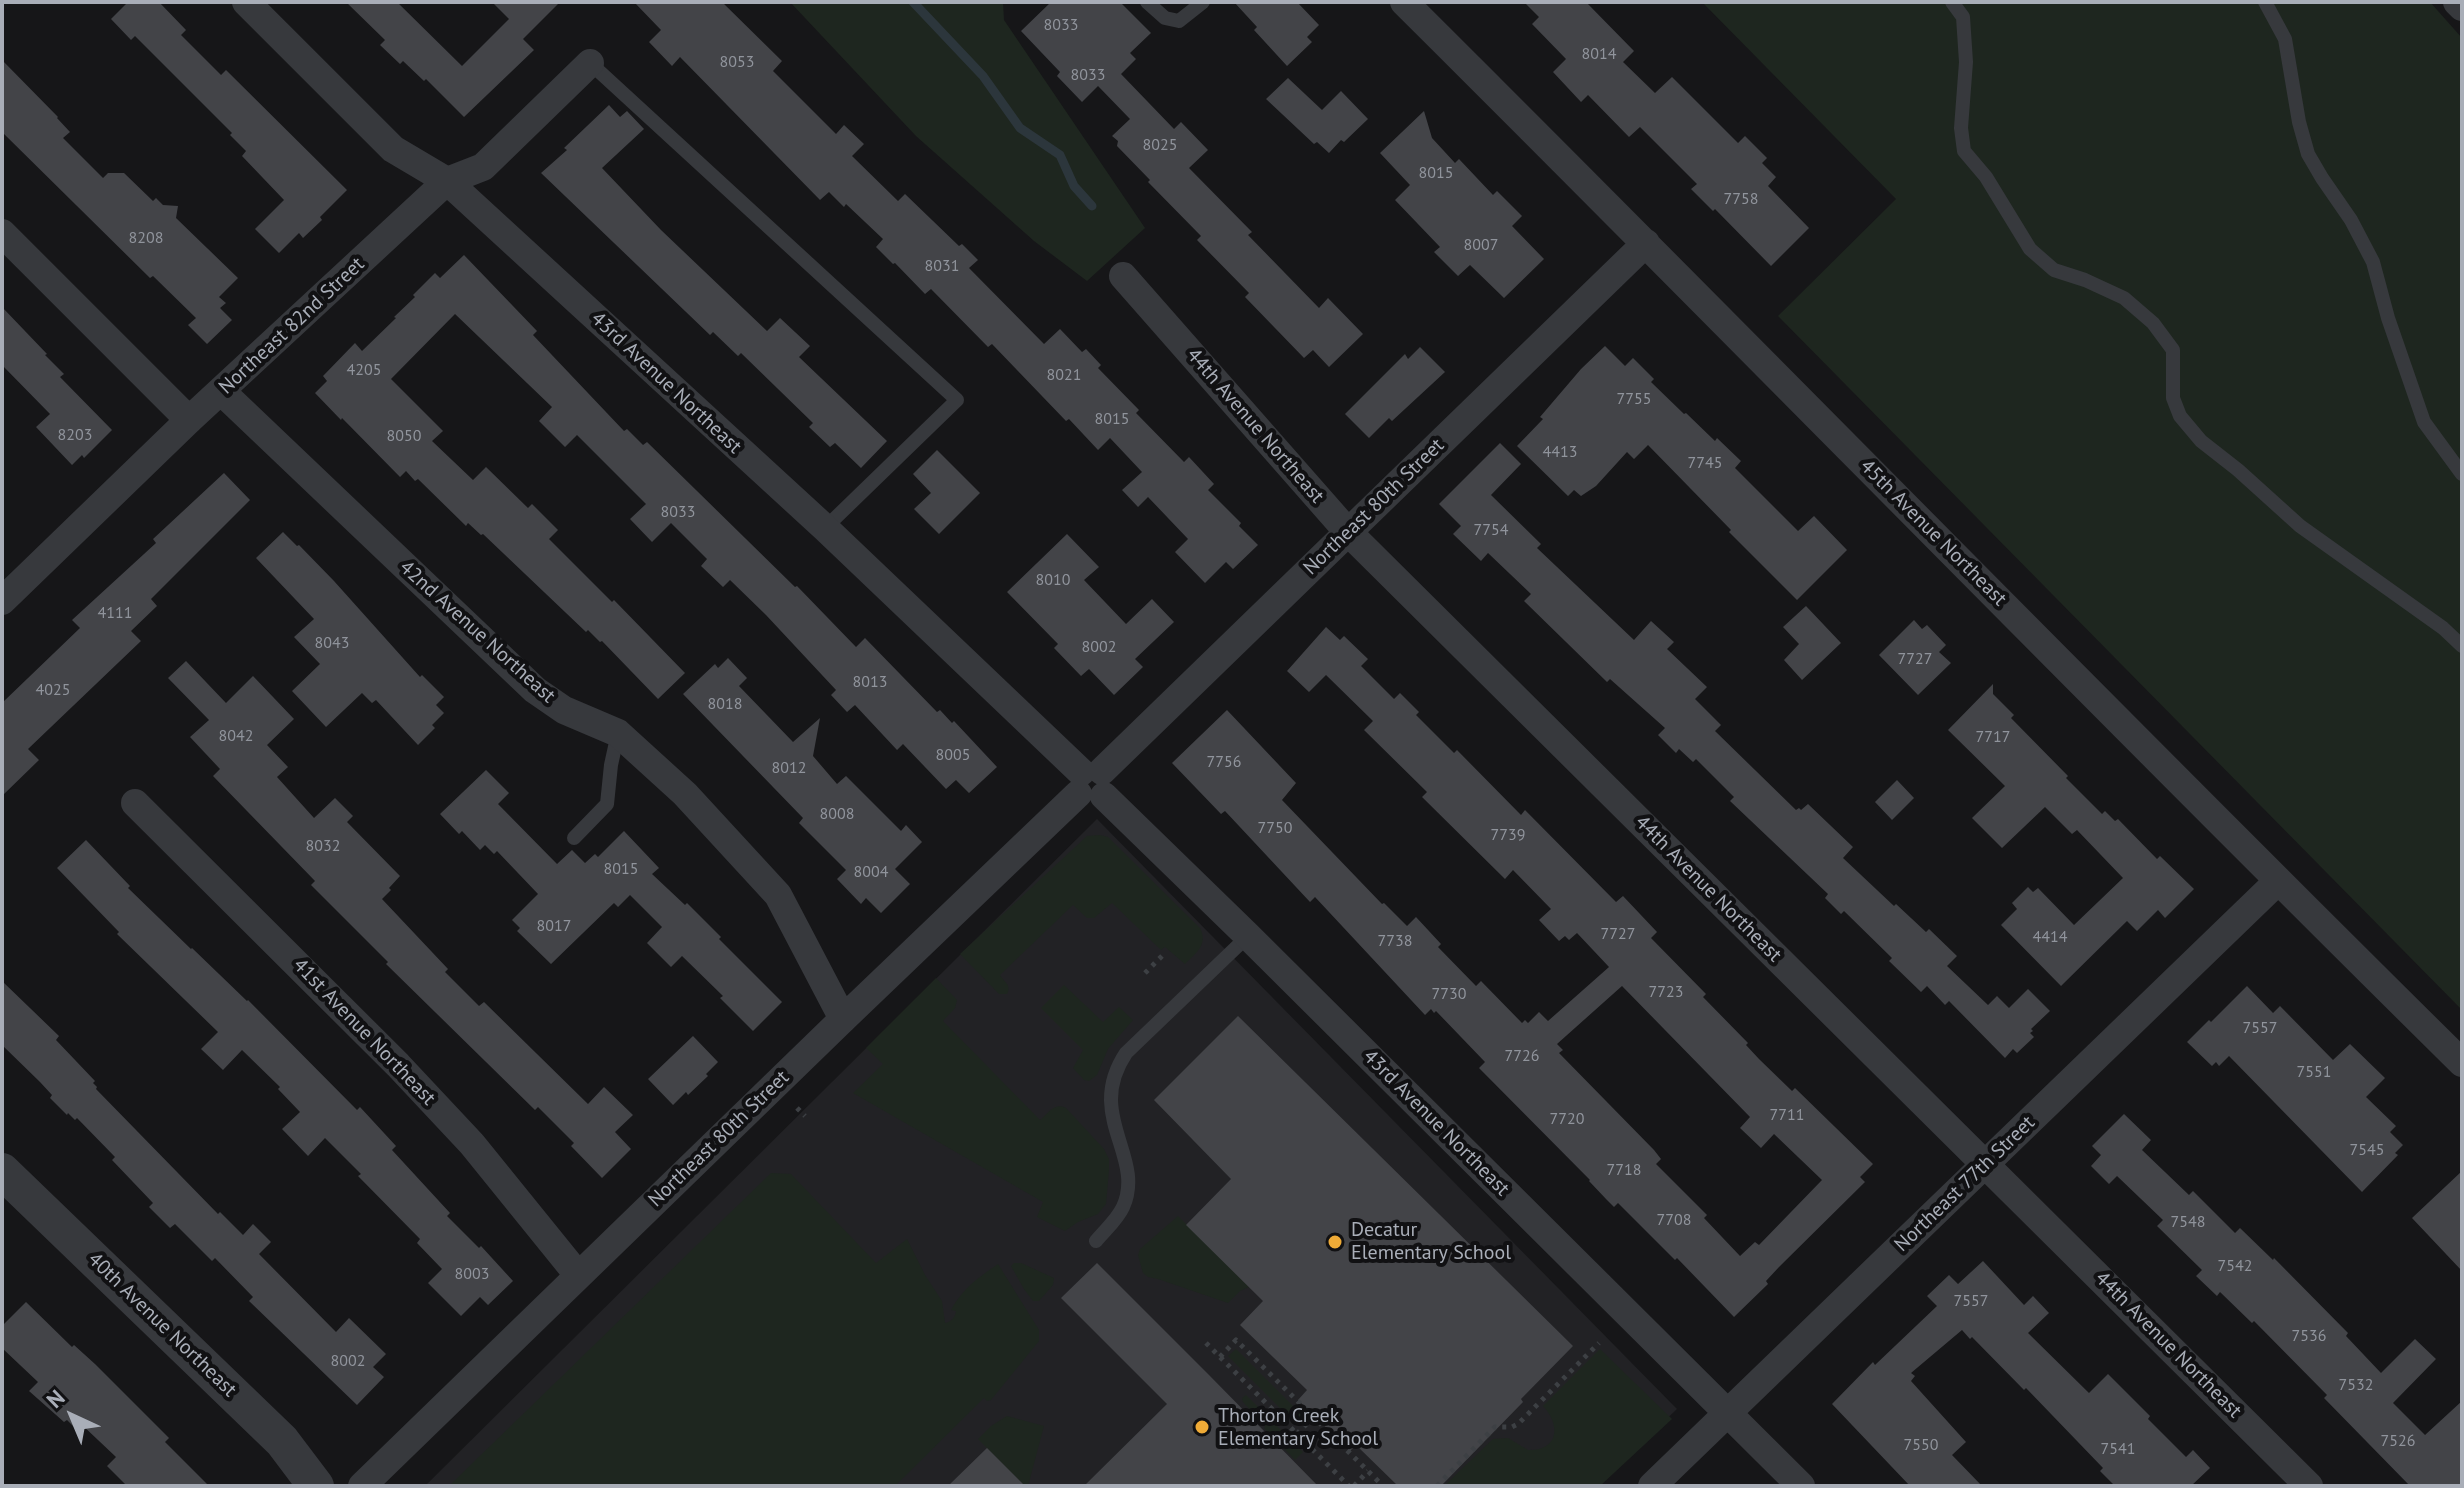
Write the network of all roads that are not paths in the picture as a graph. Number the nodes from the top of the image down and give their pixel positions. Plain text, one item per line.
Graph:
1 (246, 2) edge
2 (1147, 2) edge
3 (1203, 2) edge
4 (1404, 2) edge
5 (1952, 2) edge
6 (2265, 2) edge
7 (2457, 2) edge
8 (2462, 7) edge
9 (590, 63) joint
10 (447, 181) junction
11 (2, 233) edge
12 (1646, 243) junction
13 (1123, 276) dead end
14 (221, 391) junction
15 (189, 420) junction
16 (2462, 474) edge
17 (825, 528) junction
18 (1348, 532) junction
19 (2, 601) edge
20 (2462, 646) edge
21 (618, 733) junction
22 (1091, 783) junction
23 (135, 803) dead end
24 (574, 838) dead end
25 (2278, 881) junction
26 (1248, 936) junction
27 (843, 1019) junction
28 (2462, 1063) edge
29 (1986, 1164) junction
30 (2, 1171) edge
31 (1096, 1241) dead end
32 (578, 1275) junction
33 (1727, 1413) junction
34 (316, 1486) edge
35 (362, 1486) edge
36 (1652, 1486) edge
37 (1801, 1486) edge
38 (2309, 1486) edge

1 - 10 street, 43rd Avenue Northeast
2 - 3 lane
4 - 12 street, 45th Avenue Northeast
5 - 20 lane
6 - 16 lane
7 - 8 street
9 - 10 street, Northeast 82nd Street
9 - 17 lane
10 - 14 street, Northeast 82nd Street
10 - 17 street, 43rd Avenue Northeast
11 - 15 street
12 - 18 street, Northeast 80th Street
12 - 25 street, 45th Avenue Northeast
13 - 18 street, 44th Avenue Northeast
14 - 15 street, Northeast 82nd Street
14 - 21 street, 42nd Avenue Northeast
15 - 19 street, Northeast 82nd Street
17 - 22 street, 43rd Avenue Northeast
18 - 22 street, Northeast 80th Street
18 - 29 street, 44th Avenue Northeast
21 - 24 lane
21 - 27 street, 42nd Avenue Northeast
22 - 26 street, 43rd Avenue Northeast
22 - 27 street, Northeast 80th Street
23 - 32 street, 41st Avenue Northeast
25 - 28 street, 45th Avenue Northeast
25 - 29 street, Northeast 77th Street
26 - 31 lane
26 - 33 street, 43rd Avenue Northeast
27 - 32 street, Northeast 80th Street
29 - 33 street, Northeast 77th Street
29 - 38 street, 44th Avenue Northeast
30 - 34 street, 40th Avenue Northeast
32 - 35 street, Northeast 80th Street
33 - 36 street, Northeast 77th Street
33 - 37 street, 43rd Avenue Northeast

